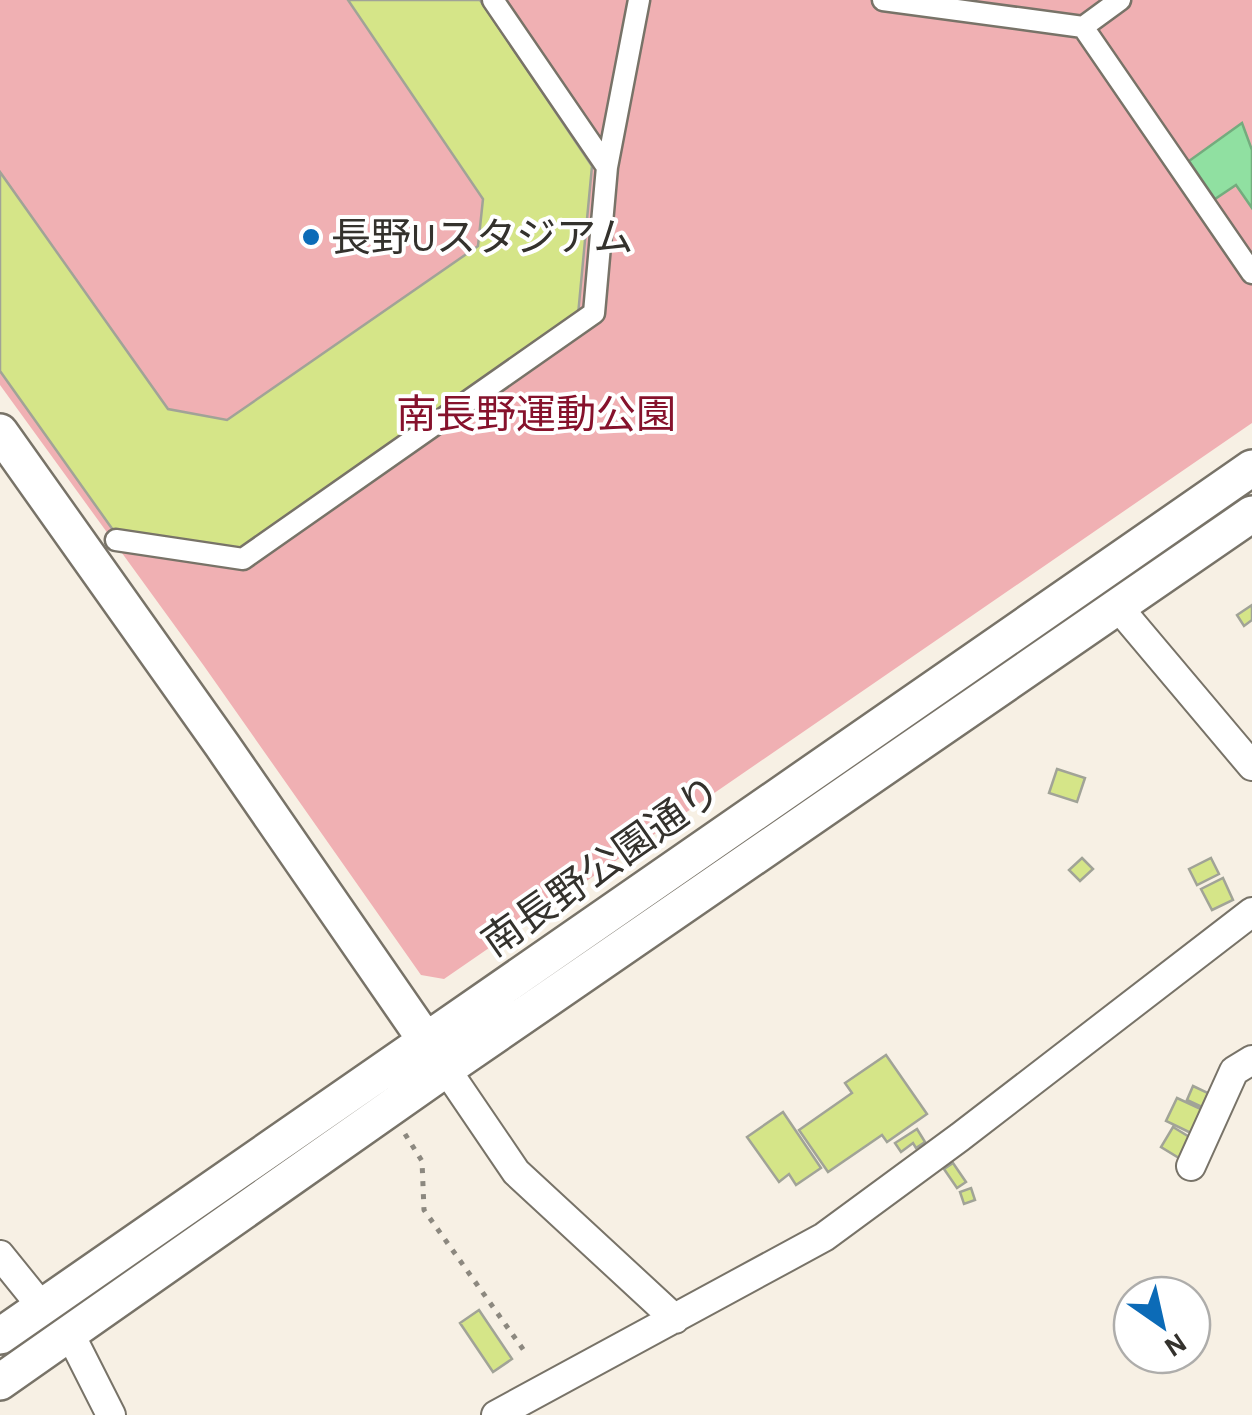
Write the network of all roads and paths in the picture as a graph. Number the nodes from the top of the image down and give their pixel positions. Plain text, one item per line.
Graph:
1 (493, 0) edge
2 (639, 0) edge
3 (883, 0) edge
4 (1120, 0) edge
5 (1082, 27) junction
6 (607, 168) junction
7 (1252, 273) edge
8 (0, 432) edge
9 (1252, 468) edge
10 (1252, 514) edge
11 (116, 540) dead end
12 (1118, 607) junction
13 (1252, 766) edge
14 (1252, 912) edge
15 (425, 1039) junction
16 (1252, 1060) edge
17 (446, 1069) junction
18 (390, 1110) junction
19 (1191, 1166) dead end
20 (0, 1255) edge
21 (42, 1306) junction
22 (676, 1319) junction
23 (70, 1334) junction
24 (0, 1336) edge
25 (525, 1352) dead end
26 (0, 1382) edge
27 (111, 1415) edge
28 (496, 1415) edge

1 - 6 street
2 - 6 street
3 - 5 street
4 - 5 street
5 - 7 street
6 - 11 street
8 - 15 street
9 - 15 street, 南長野公園通り
10 - 12 street, 南長野公園通り
12 - 13 street
12 - 17 street, 南長野公園通り
14 - 22 street
15 - 17 street
15 - 21 street, 南長野公園通り
16 - 19 street
17 - 18 street, 南長野公園通り
17 - 22 street
18 - 23 street, 南長野公園通り
18 - 25 path
20 - 21 street
21 - 24 street, 南長野公園通り
22 - 28 street
23 - 26 street, 南長野公園通り
23 - 27 street

